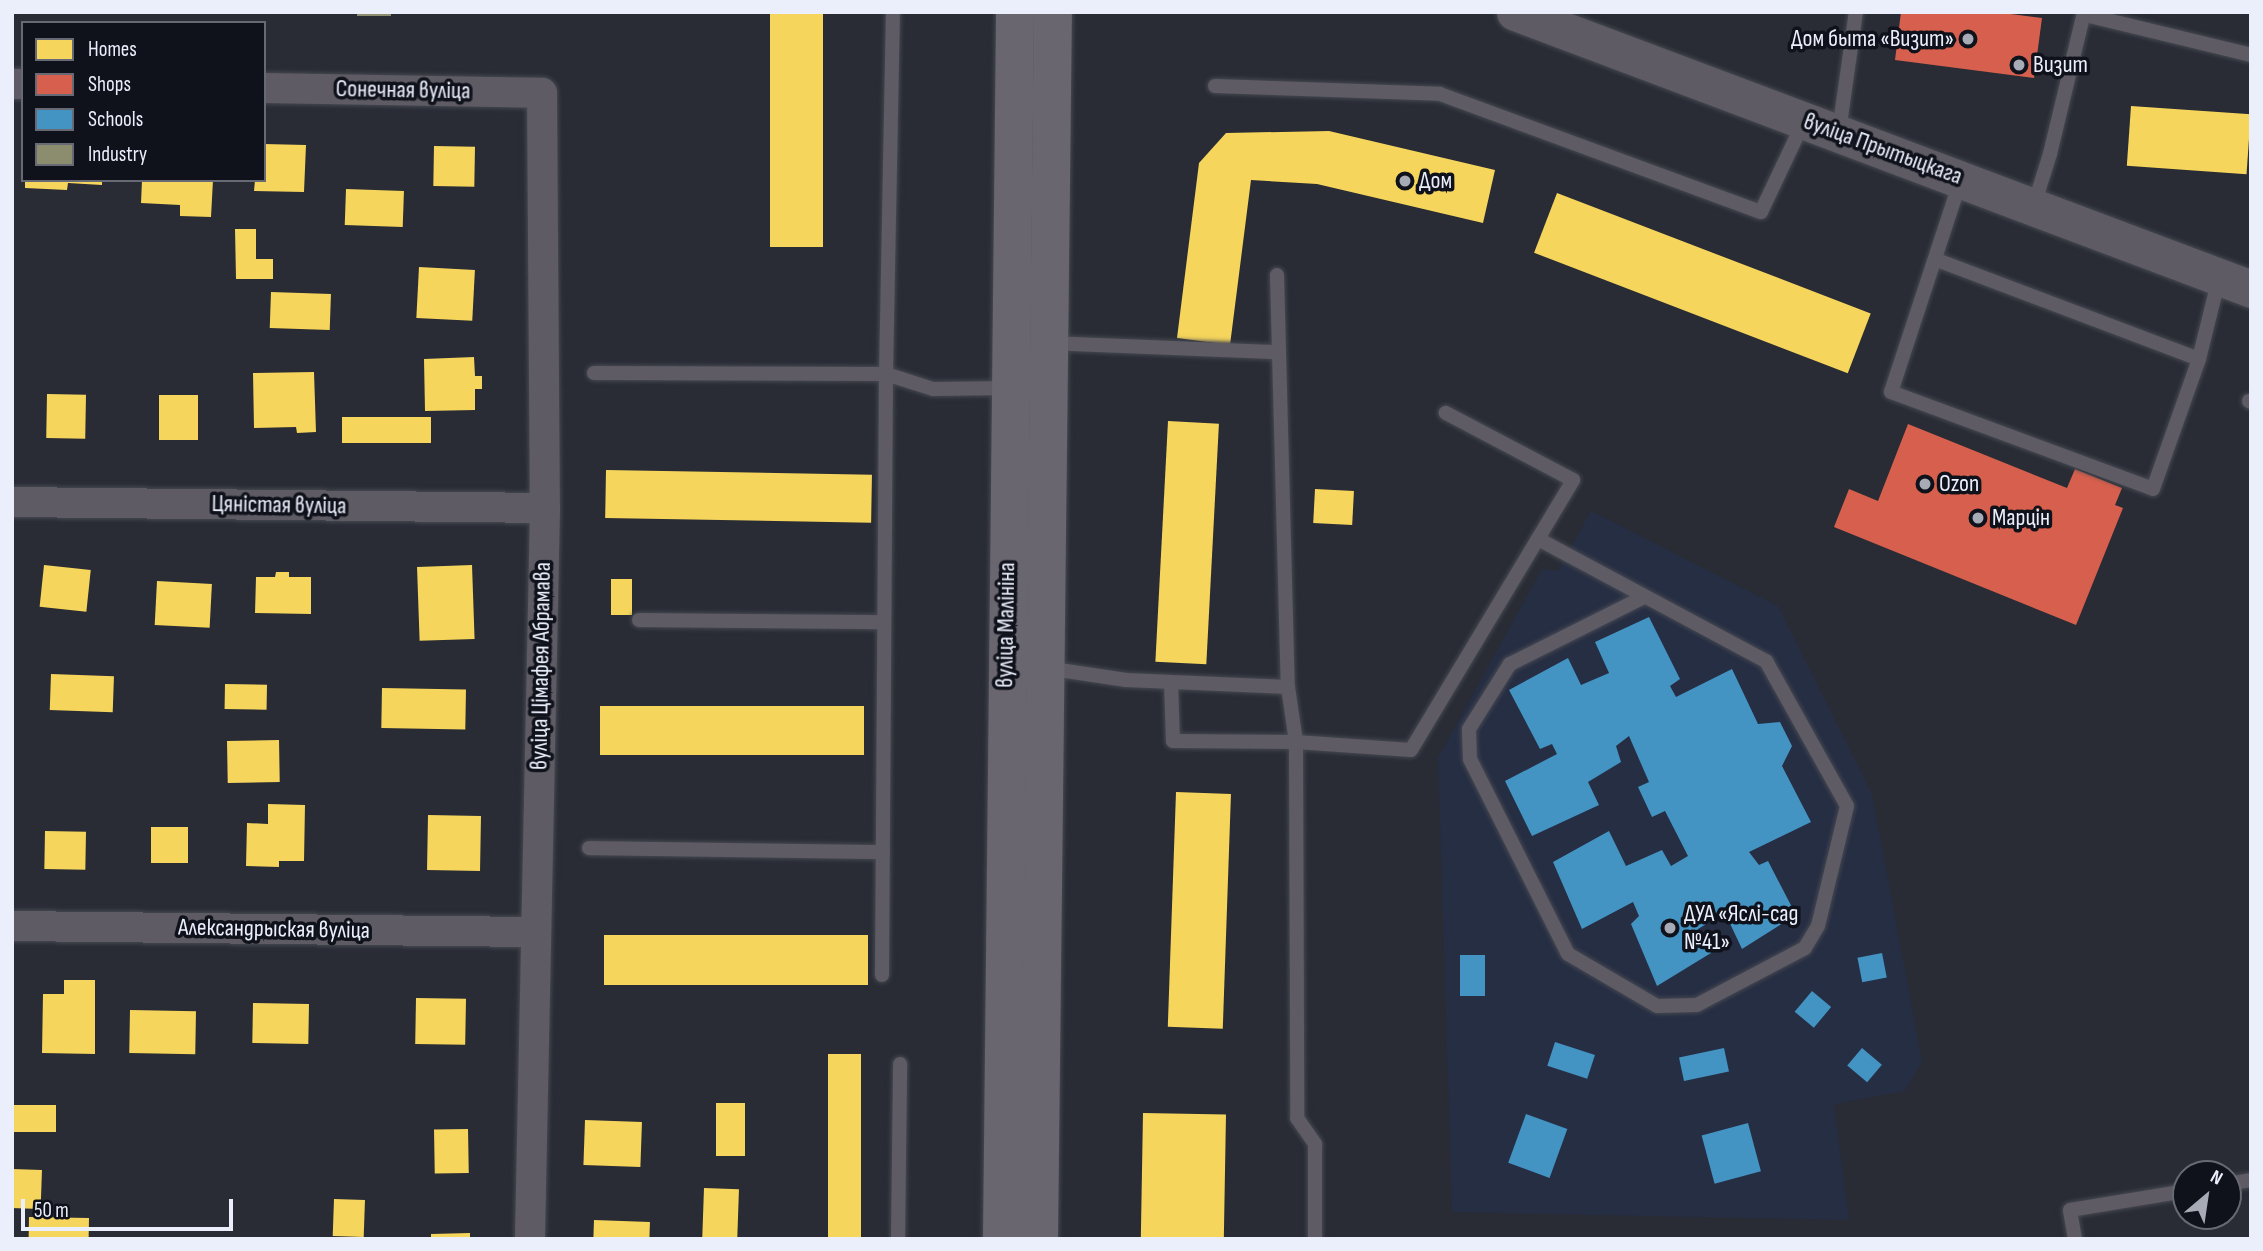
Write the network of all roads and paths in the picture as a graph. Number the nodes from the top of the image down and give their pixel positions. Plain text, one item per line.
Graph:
1 (893, 12) edge
2 (1015, 12) edge
3 (1053, 12) edge
4 (1515, 12) edge
5 (1856, 12) edge
6 (2085, 13) edge
7 (2251, 55) edge
8 (1215, 86) dead end
9 (266, 88) edge
10 (542, 93) joint
11 (1805, 120) junction
12 (1838, 132) junction
13 (1962, 178) junction
14 (2034, 205) junction
15 (1937, 260) junction
16 (1277, 275) dead end
17 (2235, 283) edge
18 (1029, 342) junction
19 (1278, 352) junction
20 (2199, 359) junction
21 (594, 373) dead end
22 (886, 374) junction
23 (1009, 388) junction
24 (1446, 413) dead end
25 (12, 502) edge
26 (545, 508) junction
27 (1538, 540) junction
28 (1644, 597) junction
29 (639, 620) dead end
30 (884, 622) junction
31 (1045, 668) junction
32 (1171, 682) junction
33 (1288, 687) junction
34 (1296, 742) junction
35 (589, 848) dead end
36 (883, 852) junction
37 (12, 926) edge
38 (536, 932) junction
39 (882, 975) dead end
40 (900, 1064) dead end
41 (2172, 1193) edge
42 (530, 1239) edge
43 (898, 1239) edge
44 (1002, 1239) edge
45 (1039, 1239) edge
46 (1315, 1239) edge
47 (2075, 1239) edge

1 - 22 lane
2 - 18 main road, вуліца Малініна
3 - 18 main road, вуліца Малініна
4 - 11 street, вуліца Прытыцкага
5 - 12 lane
6 - 7 lane
6 - 14 lane
8 - 11 lane
9 - 10 street, Сонечная вуліца
10 - 26 street, вуліца Цімафея Абрамава
11 - 12 street, вуліца Прытыцкага
12 - 13 street, вуліца Прытыцкага
13 - 14 street, вуліца Прытыцкага
13 - 15 lane
14 - 17 street, вуліца Прытыцкага
15 - 20 lane
15 - 20 lane
16 - 19 lane
17 - 20 lane
18 - 19 lane
18 - 23 main road, вуліца Малініна
18 - 31 main road, вуліца Малініна
19 - 33 lane
21 - 22 lane
22 - 23 lane
22 - 30 lane
23 - 44 main road, вуліца Малініна
24 - 27 lane
25 - 26 street, Цяністая вуліца
26 - 38 street, вуліца Цімафея Абрамава
27 - 28 lane
27 - 34 lane
28 - 28 lane
29 - 30 lane
30 - 36 lane
31 - 32 lane
31 - 45 main road, вуліца Малініна
32 - 33 lane
32 - 34 lane
33 - 34 lane
34 - 46 lane
35 - 36 lane
36 - 39 lane
37 - 38 street, Александрыская вуліца
38 - 42 street, вуліца Цімафея Абрамава
40 - 43 lane
41 - 47 lane

